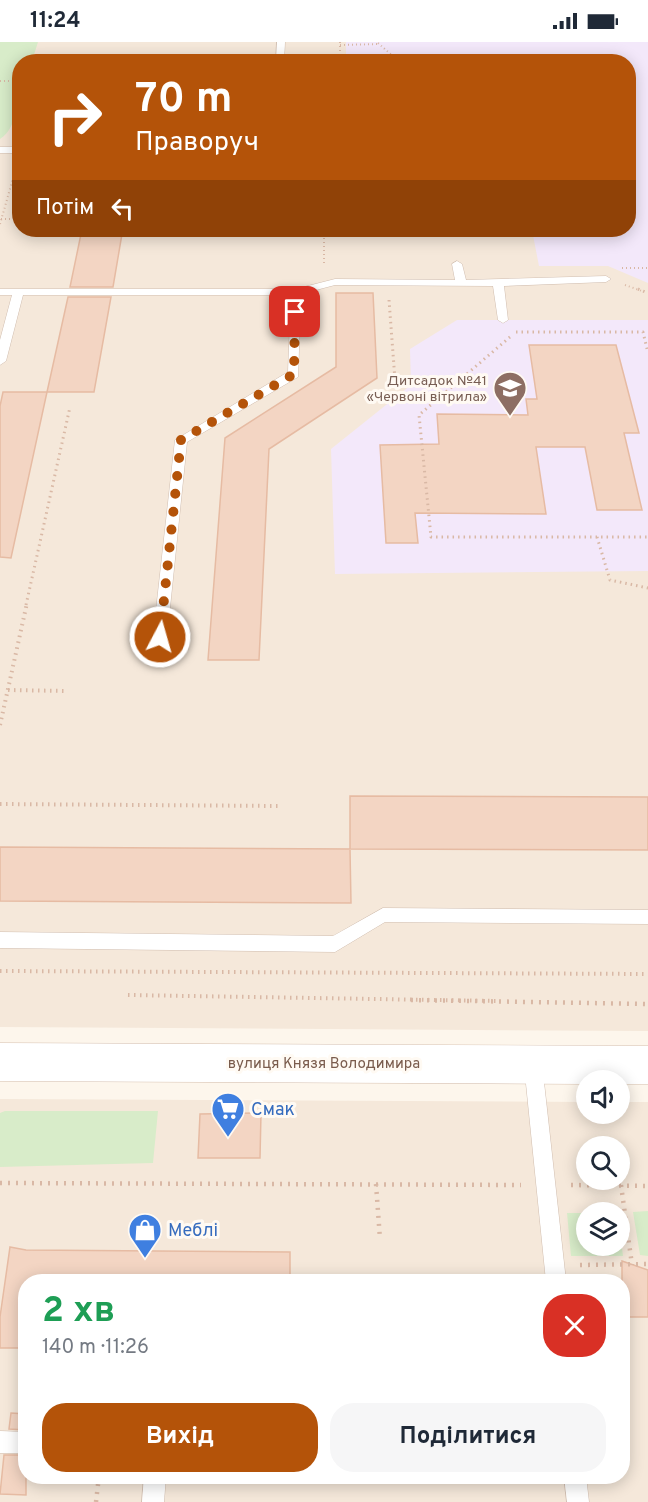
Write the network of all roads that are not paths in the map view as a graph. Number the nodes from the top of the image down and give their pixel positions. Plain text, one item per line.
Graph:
1 (457, 264) dead end
2 (606, 279) dead end
3 (461, 283) junction
4 (498, 283) junction
5 (0, 292) edge
6 (18, 292) junction
7 (296, 292) junction
8 (503, 320) dead end
9 (0, 361) edge
10 (160, 637) dead end
11 (648, 917) edge
12 (0, 940) edge
13 (0, 1062) edge
14 (533, 1064) junction
15 (648, 1065) edge
16 (555, 1273) edge
17 (0, 1442) edge
18 (18, 1443) edge
19 (154, 1484) edge
20 (576, 1484) edge
21 (153, 1502) edge
22 (578, 1502) edge

1 - 3 lane
2 - 4 lane
3 - 4 lane
3 - 7 lane
4 - 8 lane
5 - 6 lane
6 - 7 lane
6 - 9 lane
7 - 10 lane
11 - 12 lane
13 - 14 main road, вулиця Князя Володимира
14 - 15 main road, вулиця Князя Володимира
14 - 16 lane
17 - 18 lane
19 - 21 lane
20 - 22 lane

